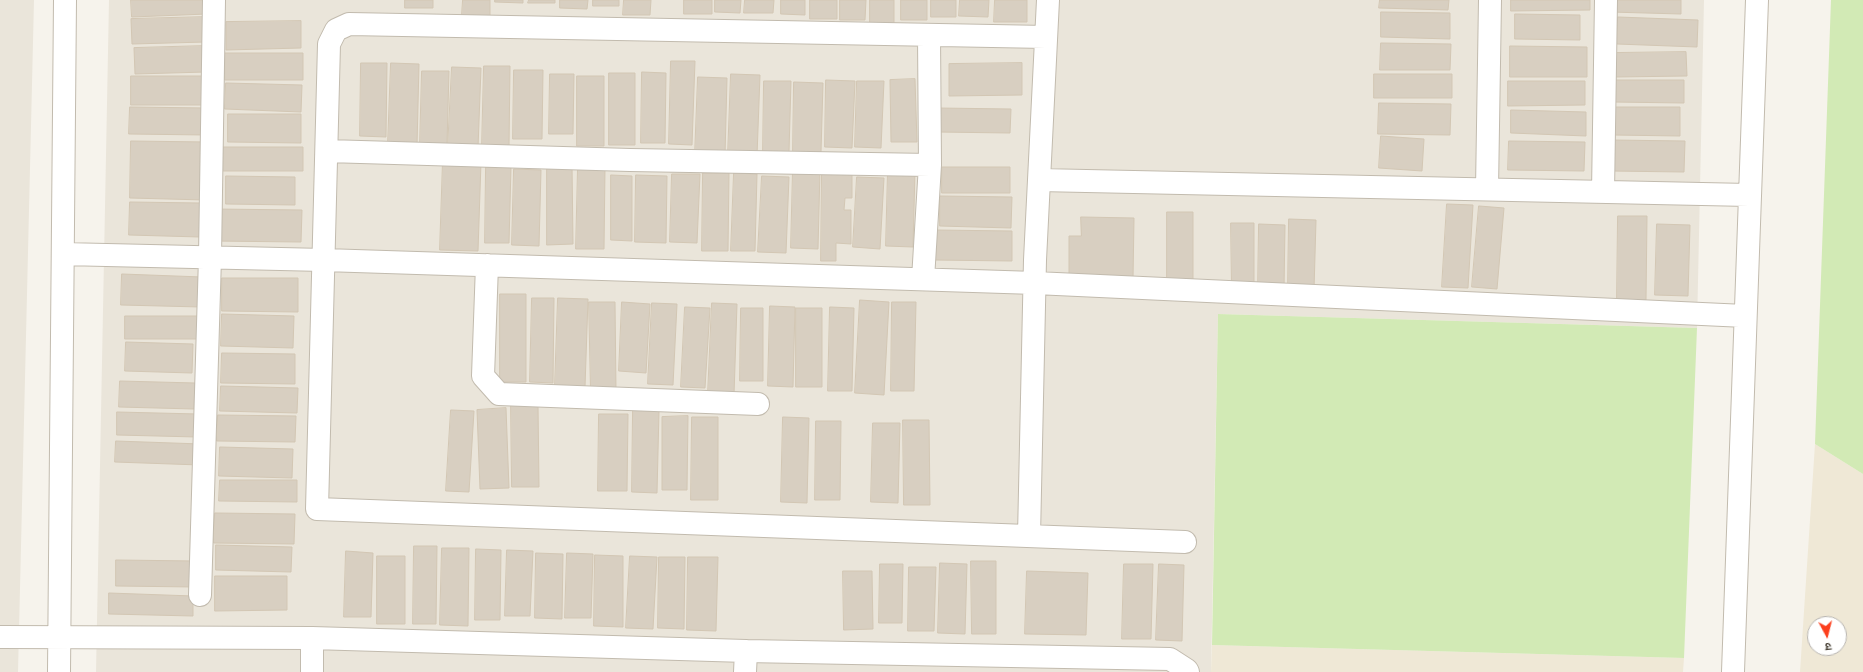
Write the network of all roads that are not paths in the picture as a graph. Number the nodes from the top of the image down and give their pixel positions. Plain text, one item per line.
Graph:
1 (66, 0) edge
2 (214, 0) edge
3 (1048, 0) edge
4 (1490, 0) edge
5 (1606, 0) edge
6 (1756, 0) edge
7 (929, 36) junction
8 (1046, 37) junction
9 (327, 151) junction
10 (930, 165) junction
11 (1039, 180) junction
12 (1487, 189) junction
13 (1603, 192) junction
14 (1748, 195) junction
15 (63, 254) junction
16 (210, 257) junction
17 (324, 260) junction
18 (486, 265) junction
19 (923, 280) junction
20 (1035, 283) junction
21 (1744, 316) junction
22 (758, 404) dead end
23 (1029, 536) junction
24 (1185, 542) dead end
25 (200, 595) dead end
26 (0, 637) edge
27 (60, 638) junction
28 (312, 638) junction
29 (745, 662) edge
30 (59, 672) edge
31 (312, 672) edge
32 (1188, 672) edge
33 (1733, 672) edge

1 - 15 street
2 - 16 street
3 - 8 street
4 - 12 street
5 - 13 street
6 - 14 street
7 - 8 street
7 - 9 street
7 - 10 street
8 - 11 street
9 - 10 street
9 - 17 street
10 - 19 street
11 - 12 street
11 - 20 street
12 - 13 street
13 - 14 street
14 - 21 street
15 - 16 street
15 - 27 street
16 - 17 street
16 - 25 street
17 - 18 street
17 - 23 street
18 - 19 street
18 - 22 street
19 - 20 street
20 - 21 street
20 - 23 street
21 - 33 street
23 - 24 street
26 - 27 street
27 - 28 street
27 - 30 street
28 - 29 street
28 - 31 street
29 - 32 street

